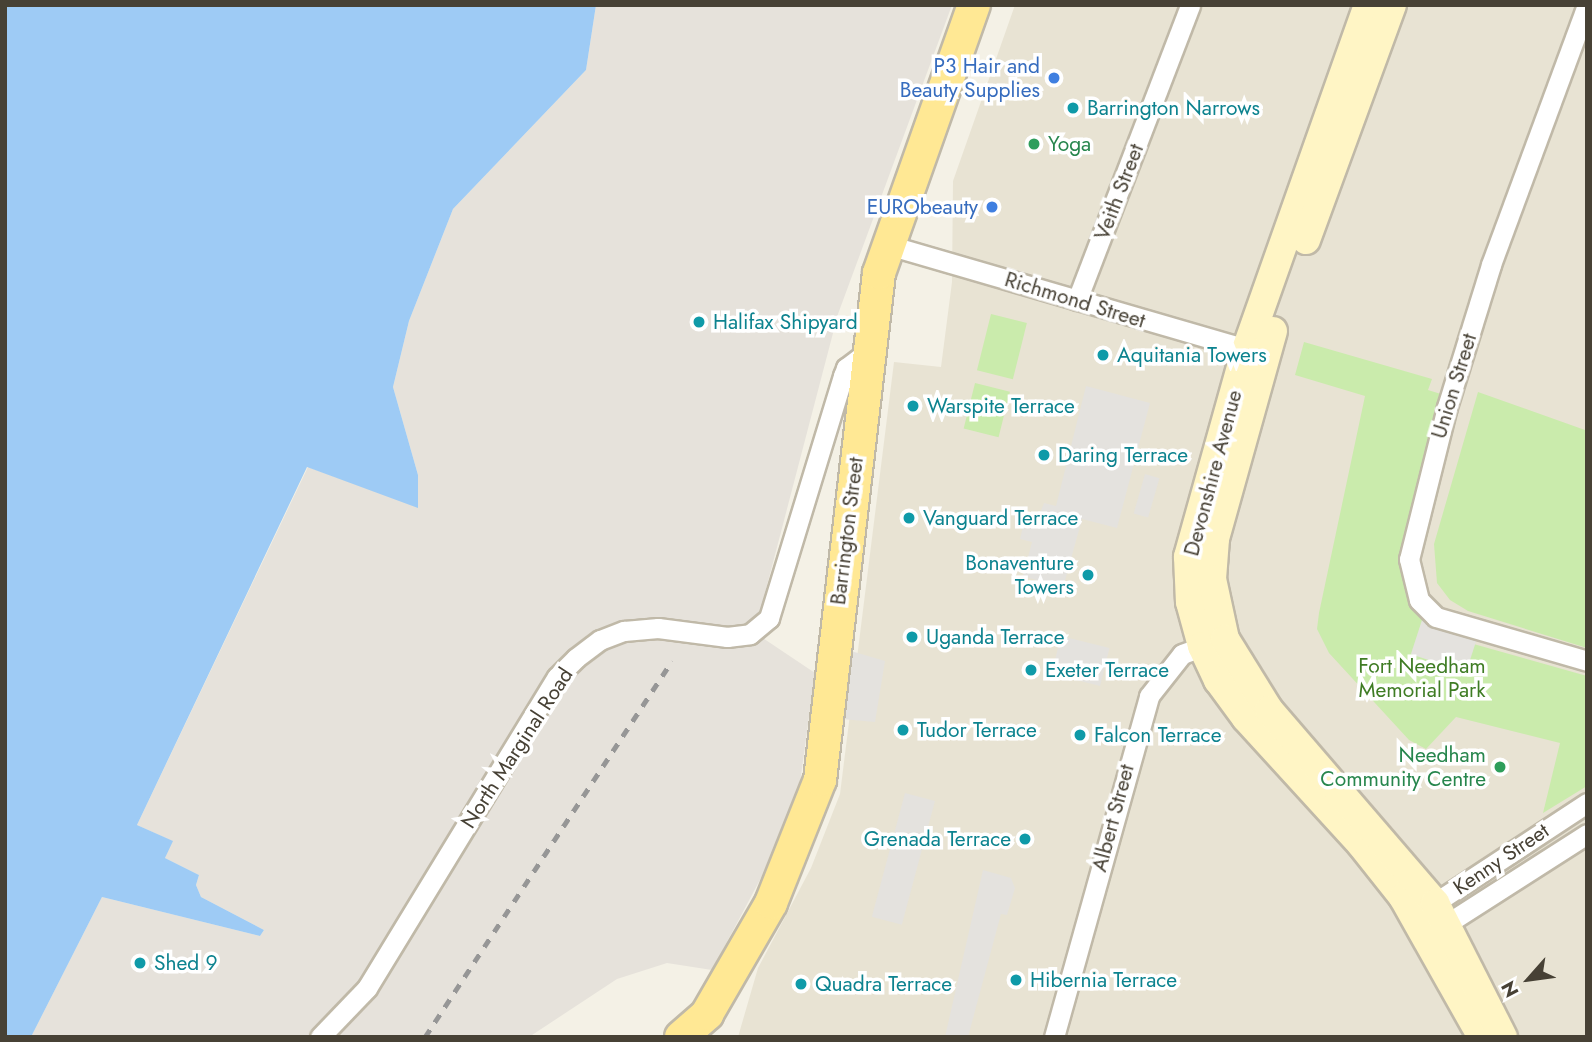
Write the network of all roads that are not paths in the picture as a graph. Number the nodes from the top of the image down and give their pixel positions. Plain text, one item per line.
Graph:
1 (974, 5) edge
2 (1190, 5) edge
3 (1368, 5) edge
4 (1392, 5) edge
5 (1587, 5) edge
6 (886, 244) junction
7 (1077, 300) junction
8 (867, 352) junction
9 (1255, 352) junction
10 (1213, 643) junction
11 (1587, 661) edge
12 (1587, 803) edge
13 (1587, 834) edge
14 (1520, 845) junction
15 (1533, 868) junction
16 (1431, 919) junction
17 (320, 1037) edge
18 (681, 1037) edge
19 (1054, 1037) edge
20 (1482, 1037) edge
21 (1503, 1037) edge

1 - 6 main road, Barrington Street
2 - 7 street, Veith Street
3 - 9 street, Devonshire Avenue
4 - 9 street, Devonshire Avenue
5 - 11 street, Union Street
6 - 7 street, Richmond Street
6 - 8 main road, Barrington Street
7 - 9 street, Richmond Street
8 - 17 street, North Marginal Road
8 - 18 main road, Barrington Street
9 - 10 street, Devonshire Avenue
10 - 16 street, Devonshire Avenue
10 - 19 street, Albert Street
12 - 14 street, Kenny Street
13 - 15 street, Kenny Street
14 - 15 street
14 - 16 street, Kenny Street
15 - 16 street, Kenny Street
16 - 20 street, Devonshire Avenue
16 - 21 street, Devonshire Avenue

